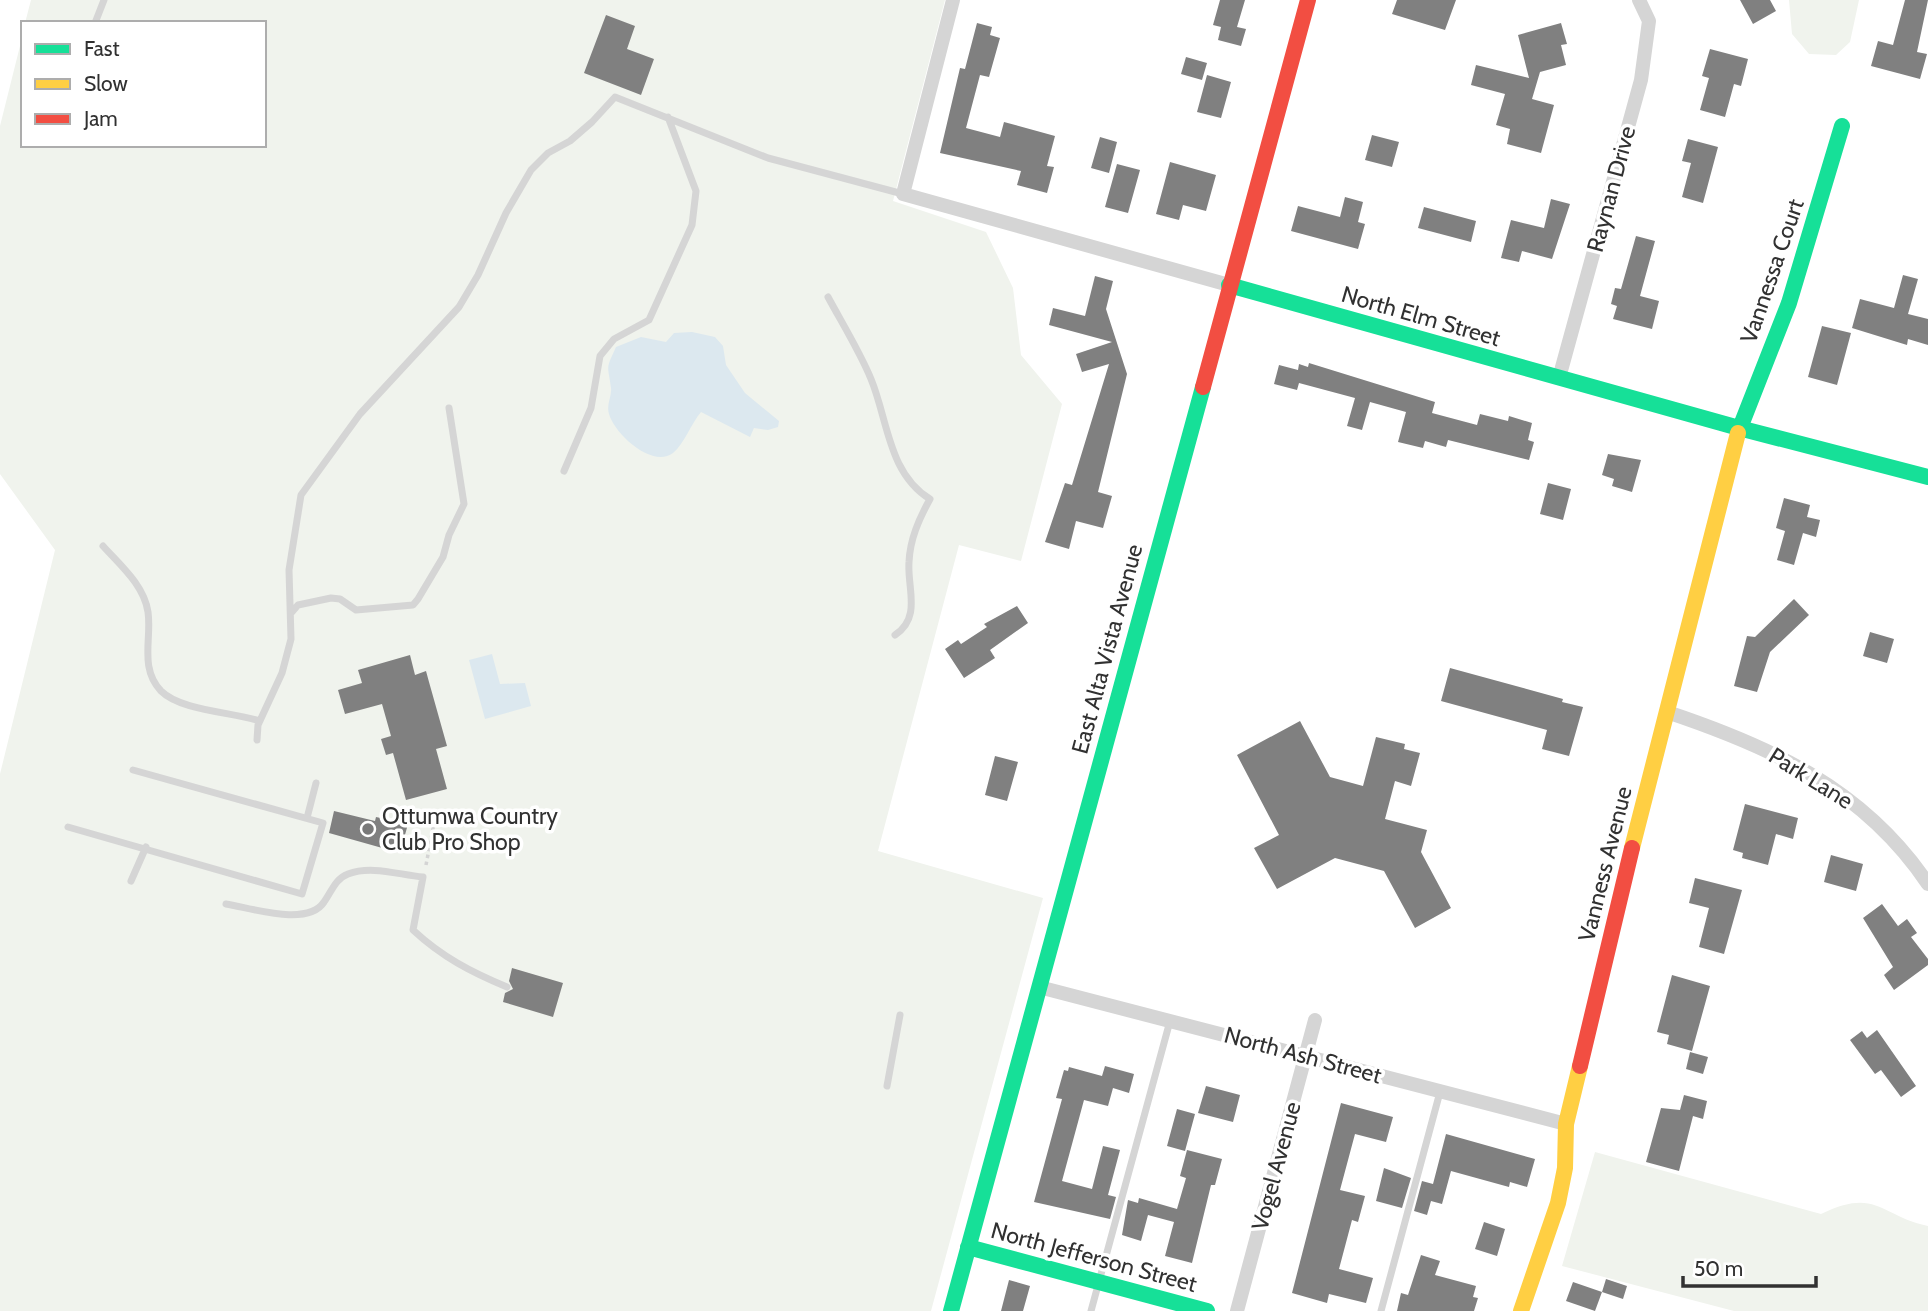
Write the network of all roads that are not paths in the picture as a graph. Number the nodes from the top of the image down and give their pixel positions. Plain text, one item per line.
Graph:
1 (104, 0) edge
2 (953, 0) edge
3 (1308, 0) edge
4 (1639, 0) edge
5 (96, 21) edge
6 (668, 117) junction
7 (1842, 126) dead end
8 (903, 194) junction
9 (1229, 285) junction
10 (828, 297) dead end
11 (1559, 378) junction
12 (449, 408) dead end
13 (1739, 428) junction
14 (564, 471) dead end
15 (1928, 477) edge
16 (103, 545) dead end
17 (292, 613) junction
18 (895, 635) dead end
19 (1667, 712) junction
20 (260, 721) junction
21 (257, 740) dead end
22 (133, 770) dead end
23 (316, 783) dead end
24 (307, 818) junction
25 (68, 827) dead end
26 (146, 847) junction
27 (131, 881) dead end
28 (1928, 884) edge
29 (226, 904) dead end
30 (507, 987) dead end
31 (1039, 987) junction
32 (900, 1016) dead end
33 (1315, 1020) dead end
34 (1170, 1021) junction
35 (1306, 1056) junction
36 (887, 1086) dead end
37 (1440, 1091) junction
38 (1566, 1124) junction
39 (968, 1247) junction
40 (1099, 1282) junction
41 (951, 1311) edge
42 (1091, 1311) edge
43 (1207, 1311) edge
44 (1237, 1311) edge
45 (1381, 1311) edge
46 (1521, 1311) edge

1 - 5 lane
2 - 8 street
3 - 9 street, East Alta Vista Avenue
4 - 11 street, Raynan Drive
6 - 8 lane
6 - 14 lane
6 - 17 lane
7 - 13 street, Vannessa Court
8 - 9 street, North Elm Street
9 - 11 street, North Elm Street
9 - 31 street, East Alta Vista Avenue
10 - 18 lane
11 - 13 street, North Elm Street
12 - 17 lane
13 - 15 street, North Elm Street
13 - 19 street, Vanness Avenue
16 - 20 lane
17 - 20 lane
19 - 28 street, Park Lane
19 - 38 street, Vanness Avenue
20 - 21 lane
22 - 24 lane
23 - 24 lane
24 - 26 lane
25 - 26 lane
26 - 27 lane
29 - 30 lane
31 - 34 street, North Ash Street
31 - 39 street, East Alta Vista Avenue
32 - 36 lane
33 - 35 street, Vogel Avenue
34 - 35 street, North Ash Street
34 - 40 lane
35 - 37 street, North Ash Street
35 - 44 street, Vogel Avenue
37 - 38 street, North Ash Street
37 - 45 lane
38 - 46 street, Vanness Avenue
39 - 40 street, North Jefferson Street
39 - 41 street, East Alta Vista Avenue
40 - 42 lane
40 - 43 street, North Jefferson Street

